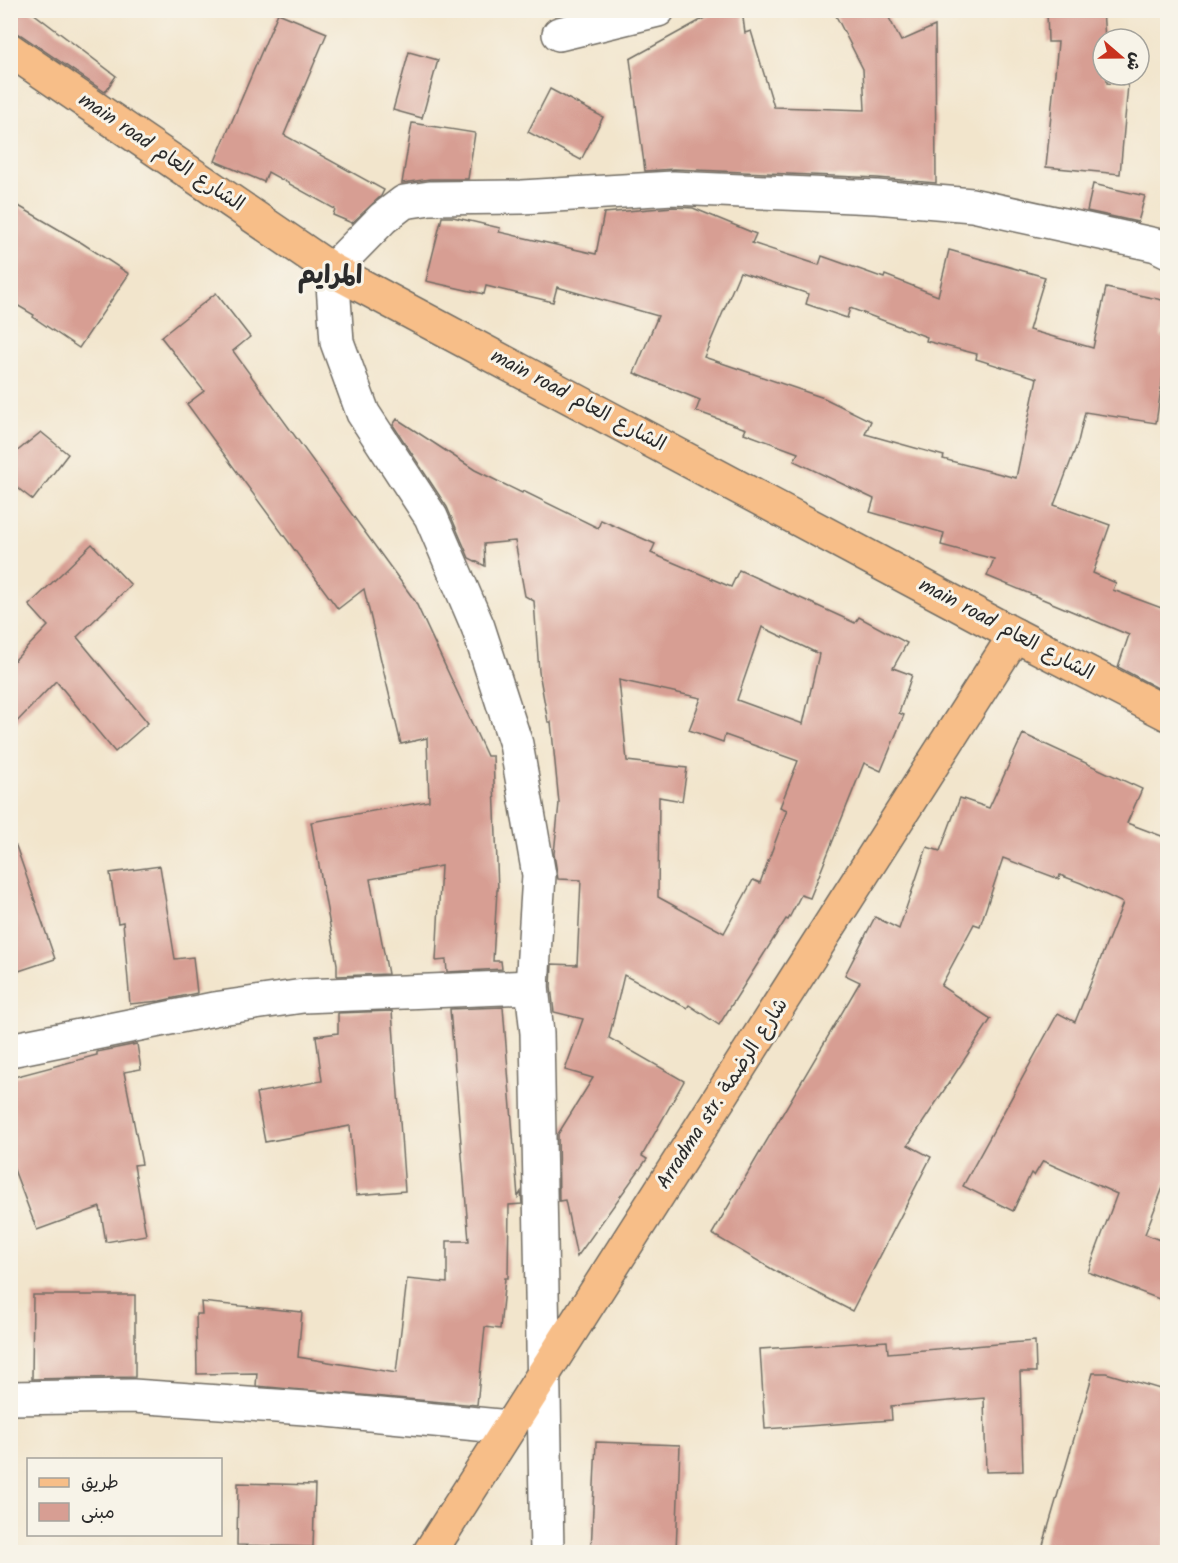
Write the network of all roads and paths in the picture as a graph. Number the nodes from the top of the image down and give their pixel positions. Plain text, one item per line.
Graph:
1 (658, 10) edge
2 (559, 34) dead end
3 (10, 50) edge
4 (1167, 250) edge
5 (332, 270) junction
6 (1016, 635) junction
7 (1167, 714) edge
8 (532, 987) junction
9 (10, 1050) edge
10 (544, 1373) junction
11 (10, 1398) edge
12 (510, 1427) junction
13 (430, 1552) edge
14 (548, 1552) edge

1 - 2 street
3 - 5 main road, main road الشارع العام
4 - 5 street
5 - 6 main road, main road الشارع العام
5 - 8 street
6 - 7 main road, main road الشارع العام
6 - 10 main road, Arradma str. شارع الرضمة
8 - 9 street
8 - 10 street
10 - 12 main road, Arradma str. شارع الرضمة
10 - 14 street
11 - 12 street
12 - 13 main road, Arradma str. شارع الرضمة

